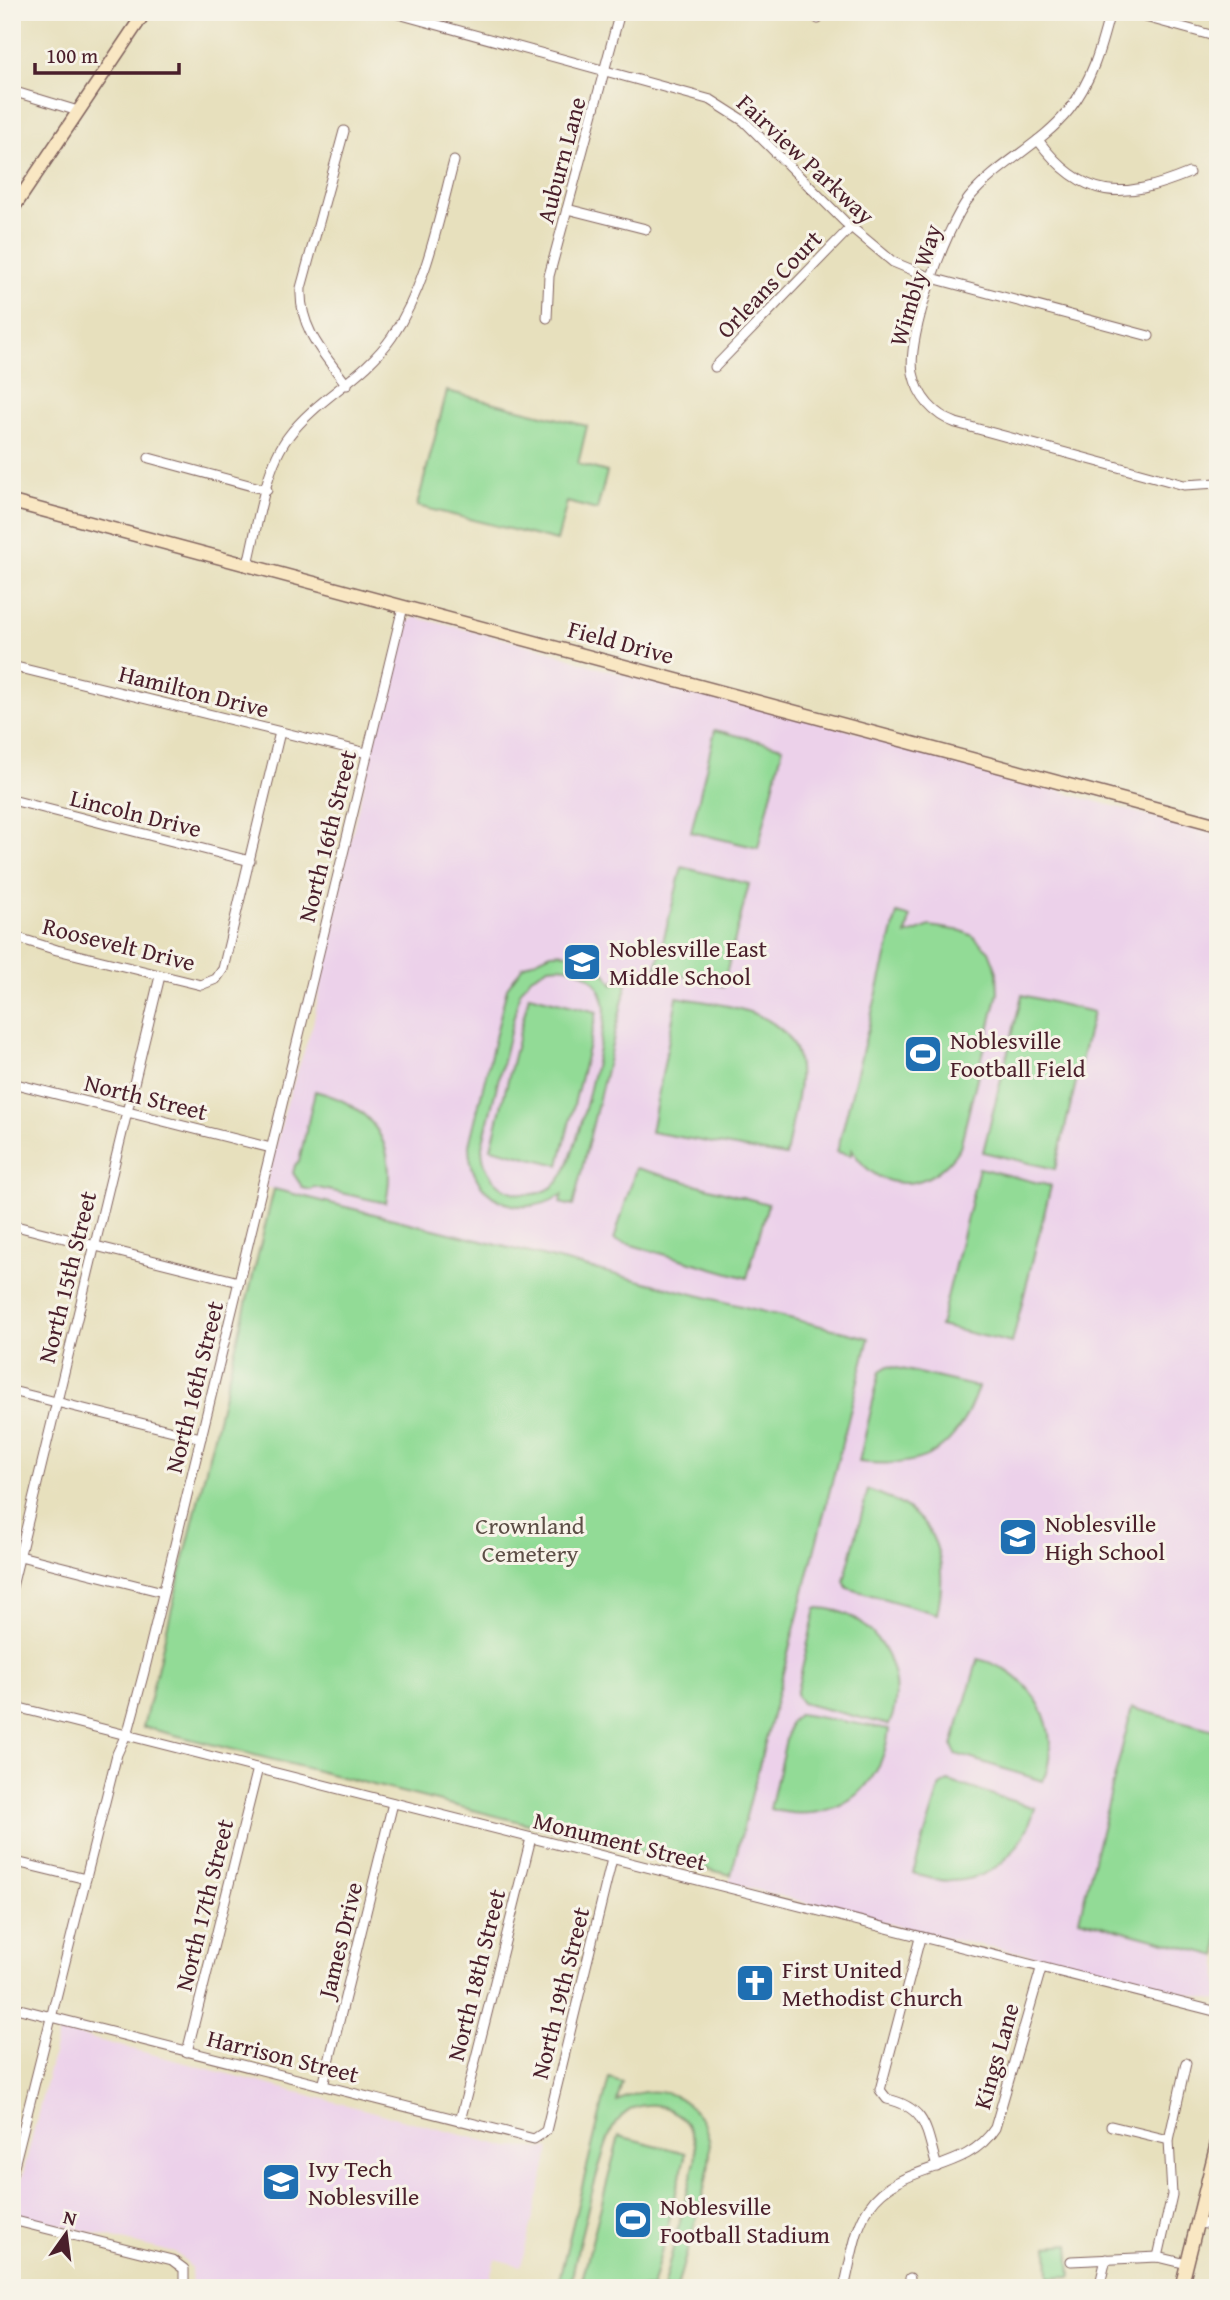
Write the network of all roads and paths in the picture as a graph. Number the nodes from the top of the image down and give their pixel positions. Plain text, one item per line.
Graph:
1 (145, 12) edge
2 (391, 12) edge
3 (620, 12) edge
4 (1110, 12) edge
5 (1126, 12) edge
6 (1218, 37) edge
7 (605, 71) junction
8 (12, 91) edge
9 (78, 111) junction
10 (344, 131) dead end
11 (1038, 141) junction
12 (454, 161) dead end
13 (1189, 173) dead end
14 (12, 209) edge
15 (567, 209) junction
16 (851, 227) junction
17 (646, 229) dead end
18 (932, 278) junction
19 (547, 318) dead end
20 (1149, 336) dead end
21 (715, 367) dead end
22 (347, 385) junction
23 (149, 458) dead end
24 (1218, 483) edge
25 (267, 490) junction
26 (12, 502) edge
27 (248, 564) junction
28 (403, 607) junction
29 (12, 666) edge
30 (279, 732) junction
31 (367, 752) junction
32 (12, 800) edge
33 (1218, 825) edge
34 (250, 861) junction
35 (12, 936) edge
36 (160, 976) junction
37 (12, 1083) edge
38 (127, 1112) junction
39 (271, 1148) junction
40 (12, 1225) edge
41 (95, 1246) junction
42 (239, 1282) junction
43 (12, 1391) edge
44 (57, 1402) junction
45 (201, 1438) junction
46 (16, 1555) edge
47 (12, 1587) edge
48 (163, 1591) junction
49 (12, 1706) edge
50 (127, 1735) junction
51 (258, 1768) junction
52 (393, 1803) junction
53 (531, 1838) junction
54 (612, 1859) junction
55 (12, 1861) edge
56 (86, 1879) junction
57 (920, 1938) junction
58 (1041, 1969) junction
59 (12, 2007) edge
60 (1218, 2012) edge
61 (52, 2017) junction
62 (187, 2052) junction
63 (1186, 2063) dead end
64 (323, 2086) junction
65 (460, 2121) junction
66 (1111, 2126) dead end
67 (544, 2135) joint
68 (1218, 2139) edge
69 (1170, 2140) junction
70 (15, 2155) edge
71 (937, 2167) junction
72 (12, 2174) edge
73 (12, 2220) edge
74 (1197, 2222) junction
75 (1218, 2227) edge
76 (1158, 2257) junction
77 (1106, 2259) junction
78 (1071, 2261) dead end
79 (1186, 2264) junction
80 (184, 2288) edge
81 (844, 2288) edge
82 (1099, 2288) edge
83 (1181, 2288) edge

1 - 9 street
2 - 7 street, Fairview Parkway
3 - 7 street, Auburn Lane
4 - 11 street, Wimbly Way
5 - 6 street
7 - 15 street, Auburn Lane
7 - 16 street, Fairview Parkway
8 - 9 street
9 - 14 street
10 - 22 street
11 - 13 street
11 - 18 street, Wimbly Way
12 - 22 street
15 - 17 street
15 - 19 street, Auburn Lane
16 - 18 street, Fairview Parkway
16 - 21 street, Orleans Court
18 - 20 street, Fairview Parkway
18 - 24 street, Wimbly Way
22 - 25 street
23 - 25 street
25 - 27 street
26 - 27 street, Field Drive
27 - 28 street, Field Drive
28 - 31 street, North 16th Street
28 - 33 street, Field Drive
29 - 30 street, Hamilton Drive
30 - 31 street, Hamilton Drive
30 - 34 street
31 - 39 street, North 16th Street
32 - 34 street, Lincoln Drive
34 - 36 street, Roosevelt Drive
35 - 36 street, Roosevelt Drive
36 - 38 street, North 15th Street
37 - 38 street, North Street
38 - 39 street, North Street
38 - 41 street, North 15th Street
39 - 42 street, North 16th Street
40 - 41 street
41 - 42 street
41 - 44 street, North 15th Street
42 - 45 street, North 16th Street
43 - 44 street
44 - 45 street
44 - 46 street, North 15th Street
45 - 48 street, North 16th Street
46 - 47 street, North 15th Street
46 - 48 street
48 - 50 street, North 16th Street
49 - 50 street, Monument Street
50 - 51 street, Monument Street
50 - 56 street, North 16th Street
51 - 52 street, Monument Street
51 - 62 street, North 17th Street
52 - 53 street, Monument Street
52 - 64 street, James Drive
53 - 54 street, Monument Street
53 - 65 street, North 18th Street
54 - 57 street, Monument Street
54 - 67 street, North 19th Street
55 - 56 street
56 - 61 street, North 16th Street
57 - 58 street, Monument Street
57 - 71 street
58 - 60 street, Monument Street
58 - 71 street, Kings Lane
59 - 61 street, Harrison Street
61 - 62 street, Harrison Street
61 - 70 street, North 16th Street
62 - 64 street, Harrison Street
63 - 69 street
64 - 65 street, Harrison Street
65 - 67 street, Harrison Street
66 - 69 street
68 - 74 street
69 - 76 street
70 - 72 street, North 16th Street
71 - 81 street, Kings Lane
73 - 80 street
74 - 75 street
74 - 79 street
76 - 77 street
76 - 79 street
77 - 78 street
77 - 82 street
79 - 83 street

